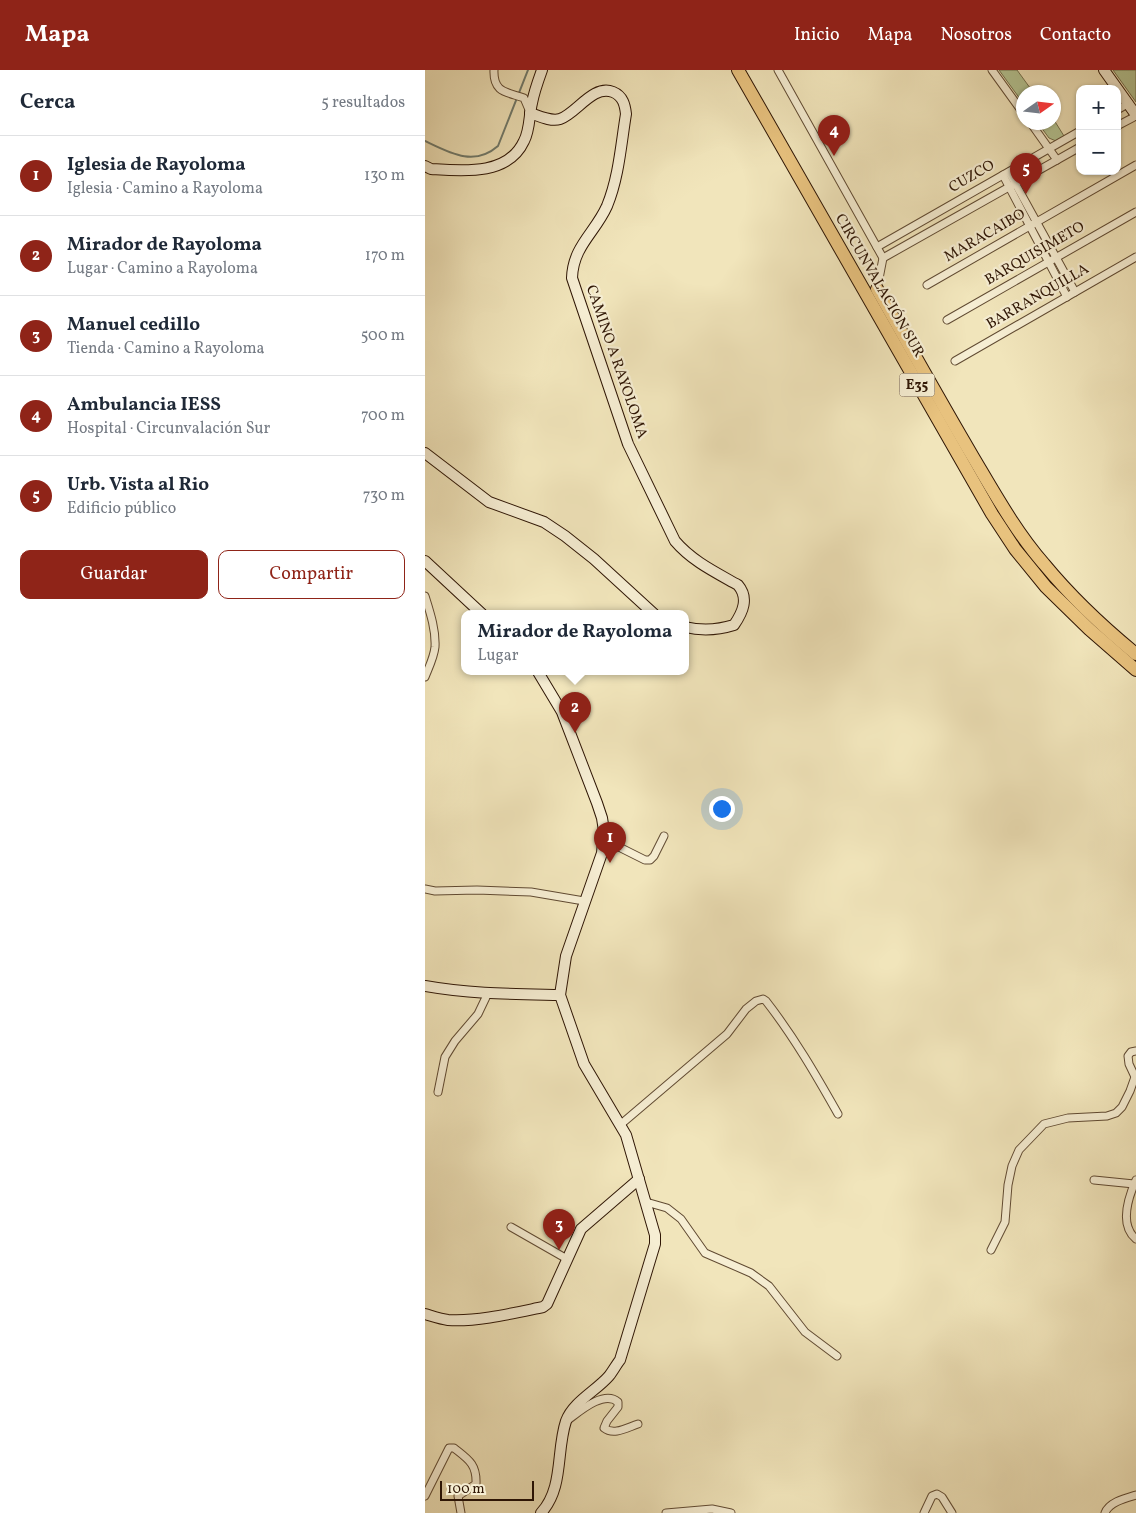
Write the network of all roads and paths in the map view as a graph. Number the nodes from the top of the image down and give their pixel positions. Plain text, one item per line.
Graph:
1 (494, 70) edge
2 (542, 70) edge
3 (738, 70) edge
4 (778, 70) edge
5 (992, 70) edge
6 (1104, 70) edge
7 (536, 86) junction
8 (523, 98) junction
9 (1016, 103) edge
10 (1129, 104) junction
11 (1121, 108) edge
12 (530, 113) junction
13 (1136, 115) edge
14 (1121, 124) edge
15 (1036, 130) edge
16 (1076, 133) edge
17 (1049, 149) junction
18 (1076, 149) edge
19 (1057, 160) junction
20 (1136, 165) edge
21 (425, 166) edge
22 (1006, 173) junction
23 (1013, 185) junction
24 (1136, 212) edge
25 (1033, 224) junction
26 (877, 247) junction
27 (1136, 257) edge
28 (883, 258) junction
29 (1056, 258) junction
30 (1049, 262) junction
31 (927, 285) dead end
32 (877, 289) joint
33 (1075, 292) junction
34 (1067, 296) junction
35 (947, 320) dead end
36 (955, 361) dead end
37 (425, 453) edge
38 (425, 561) edge
39 (425, 596) edge
40 (478, 610) edge
41 (650, 610) edge
42 (689, 628) edge
43 (1136, 654) edge
44 (1136, 670) edge
45 (540, 675) edge
46 (425, 677) edge
47 (664, 836) dead end
48 (603, 843) junction
49 (425, 889) edge
50 (584, 901) junction
51 (426, 986) edge
52 (488, 993) junction
53 (560, 995) junction
54 (1136, 1051) edge
55 (1135, 1078) edge
56 (438, 1092) dead end
57 (838, 1114) dead end
58 (621, 1124) junction
59 (639, 1179) junction
60 (1094, 1180) dead end
61 (1135, 1182) edge
62 (646, 1202) junction
63 (511, 1228) dead end
64 (1136, 1239) edge
65 (991, 1250) dead end
66 (567, 1259) junction
67 (425, 1314) edge
68 (837, 1356) dead end
69 (566, 1421) junction
70 (638, 1424) dead end
71 (1136, 1495) edge
72 (425, 1496) edge
73 (545, 1512) edge
74 (461, 1513) edge
75 (666, 1513) edge
76 (731, 1513) edge
77 (924, 1513) edge
78 (952, 1513) edge
79 (1105, 1513) edge

1 - 8 street
2 - 7 street
3 - 44 highway, CIRCUNVALACIÓN SUR / E35
4 - 26 street
5 - 9 street
6 - 10 street
7 - 8 street
7 - 12 street
8 - 12 street
10 - 11 street
10 - 13 street
12 - 21 street
12 - 42 street, CAMINO A RAYOLOMA
13 - 14 street
15 - 17 street
16 - 17 street, CUZCO
17 - 19 street
17 - 22 street, CUZCO
18 - 19 street, CUZCO
19 - 23 street, CUZCO
20 - 25 street, MARACAIBO
22 - 23 street
22 - 26 street, CUZCO
23 - 25 street
23 - 28 street, CUZCO
24 - 29 street, BARQUISIMETO
25 - 29 street
25 - 30 street
25 - 31 street, MARACAIBO
26 - 28 street
27 - 33 street, BARRANQUILLA
28 - 32 street
29 - 30 street, BARQUISIMETO
29 - 33 street
30 - 34 street
30 - 35 street, BARQUISIMETO
32 - 43 highway, CIRCUNVALACIÓN SUR / E35
33 - 34 street, BARRANQUILLA
34 - 36 street, BARRANQUILLA
37 - 41 street
38 - 40 street
39 - 46 street
45 - 48 street
47 - 48 street
48 - 50 street
49 - 50 street
50 - 53 street
51 - 52 street
52 - 53 street
52 - 56 street
53 - 58 street
54 - 55 street
55 - 65 street
57 - 58 street
58 - 59 street
59 - 62 street
59 - 66 street
60 - 61 street
61 - 64 street
62 - 68 street
62 - 69 street
63 - 66 street
66 - 67 street
69 - 70 street
69 - 73 street
71 - 79 street
72 - 74 street
75 - 76 street
77 - 78 street

